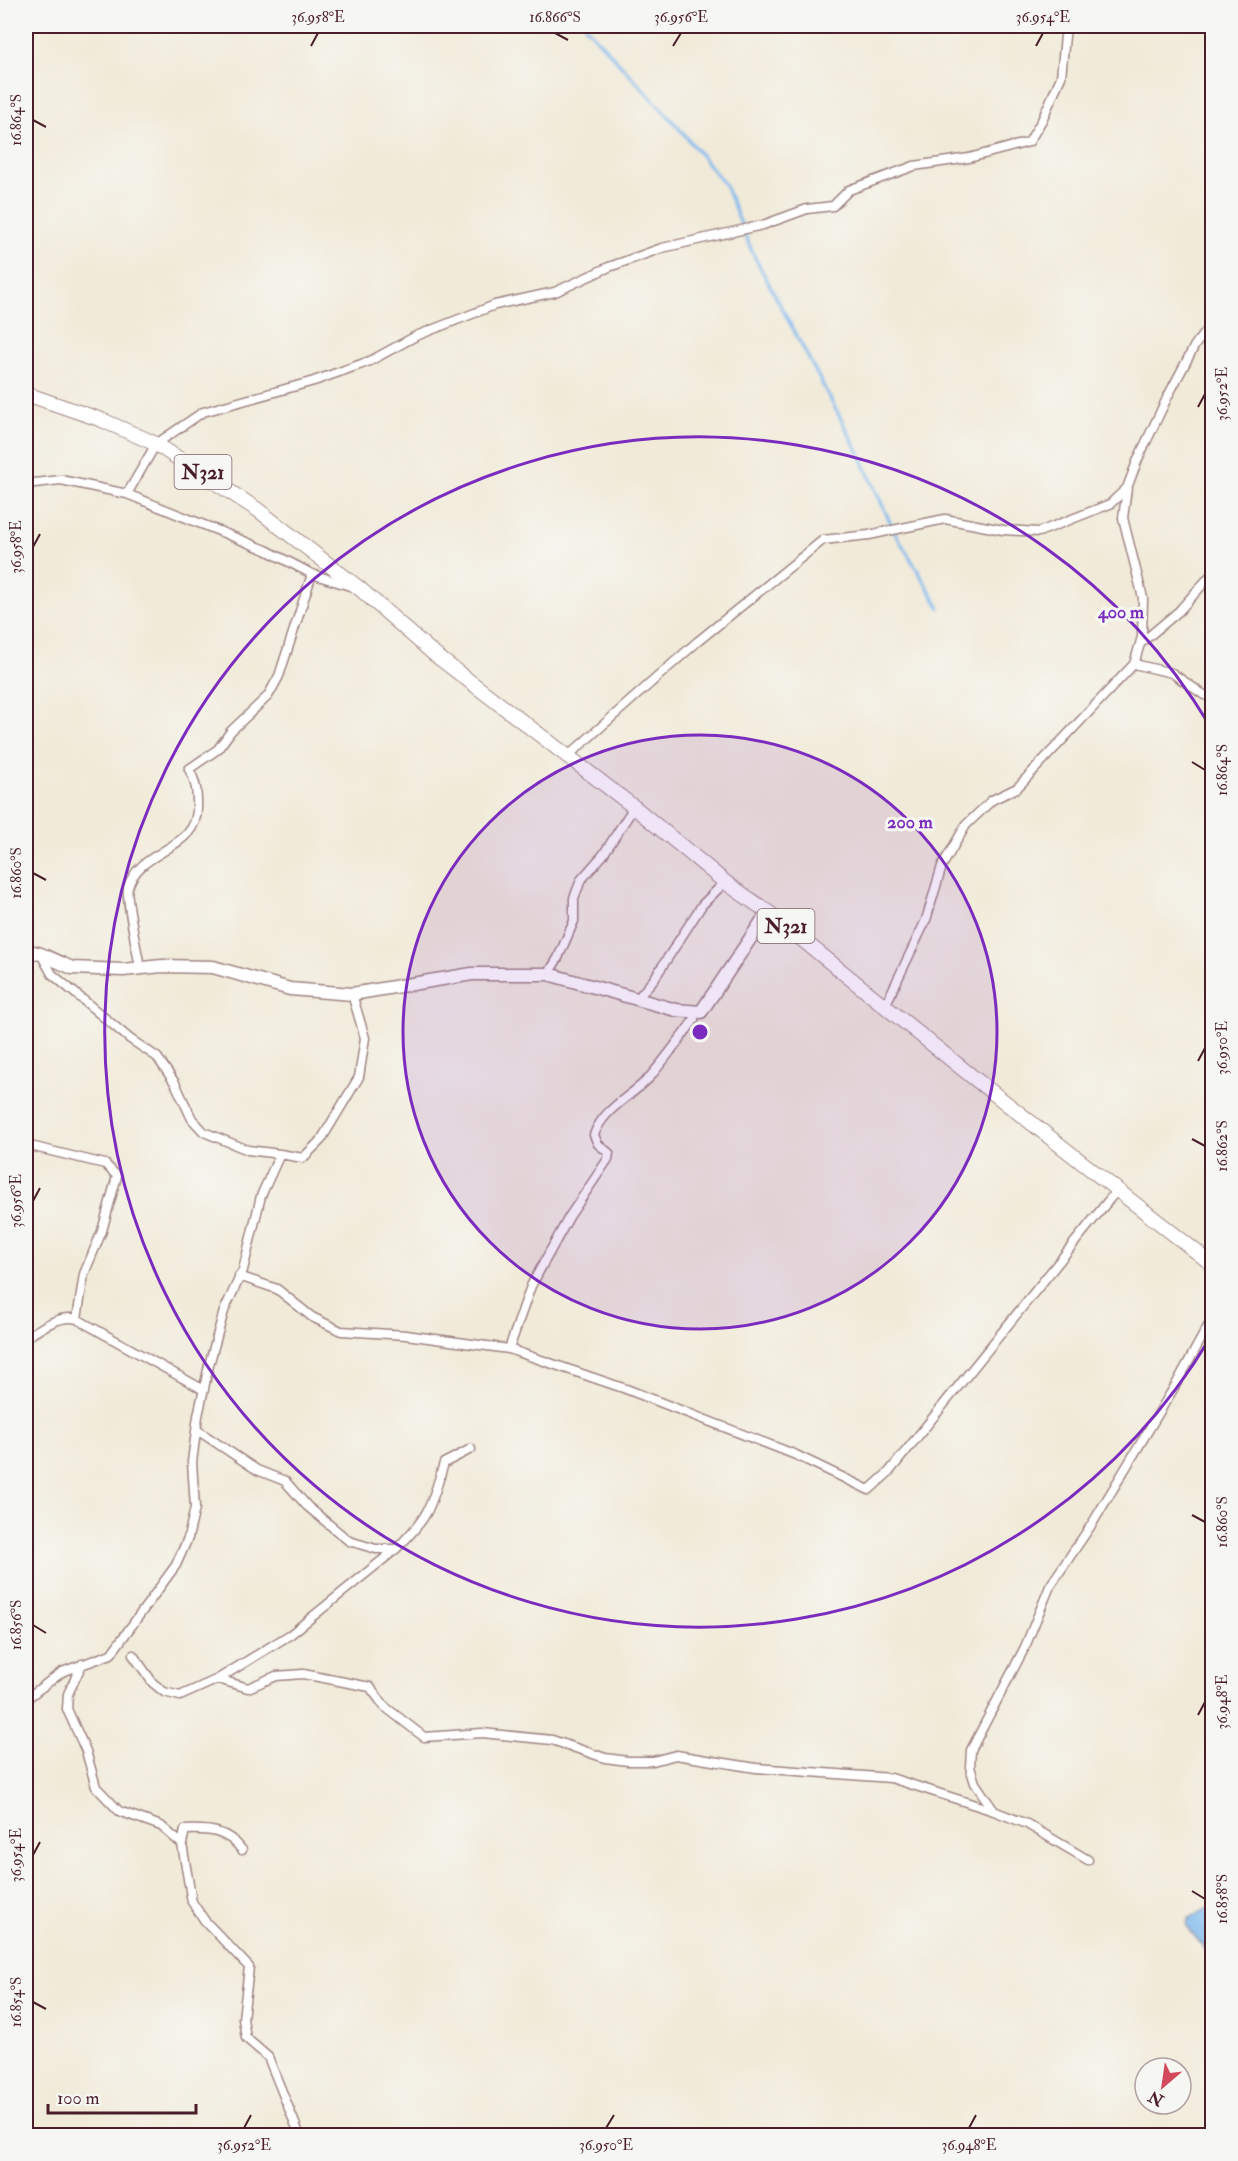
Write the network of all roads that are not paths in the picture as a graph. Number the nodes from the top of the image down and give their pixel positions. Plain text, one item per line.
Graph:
1 (1066, 26) edge
2 (1212, 323) edge
3 (26, 394) edge
4 (156, 444) junction
5 (26, 484) edge
6 (1127, 488) junction
7 (127, 494) junction
8 (312, 574) junction
9 (1212, 574) edge
10 (359, 588) junction
11 (1140, 644) junction
12 (1134, 664) junction
13 (1212, 696) edge
14 (568, 756) junction
15 (634, 807) junction
16 (725, 882) junction
17 (768, 912) junction
18 (26, 948) edge
19 (42, 954) junction
20 (140, 968) junction
21 (548, 974) junction
22 (352, 994) junction
23 (637, 999) junction
24 (885, 1006) junction
25 (694, 1020) dead end
26 (26, 1145) edge
27 (280, 1154) junction
28 (1117, 1190) junction
29 (1212, 1264) edge
30 (239, 1276) junction
31 (77, 1319) junction
32 (1212, 1319) edge
33 (26, 1338) edge
34 (509, 1349) junction
35 (204, 1390) junction
36 (197, 1430) junction
37 (471, 1449) dead end
38 (396, 1549) junction
39 (133, 1655) dead end
40 (82, 1664) junction
41 (218, 1679) junction
42 (26, 1699) edge
43 (994, 1811) junction
44 (182, 1844) junction
45 (242, 1850) dead end
46 (1088, 1860) dead end
47 (300, 2136) edge

1 - 4 street
2 - 6 street
3 - 4 main road, N321
4 - 7 street
4 - 10 main road, N321
5 - 7 street, N321
6 - 11 street
6 - 14 street
7 - 8 street, N321
8 - 10 street, N321
8 - 20 street
9 - 11 street
10 - 14 main road, N321
11 - 12 street
12 - 13 street
12 - 24 street
14 - 15 main road, N321
15 - 16 main road, N321
15 - 21 street
16 - 17 main road, N321
16 - 23 street
17 - 23 street
17 - 24 main road, N321
18 - 19 street
19 - 20 street
19 - 27 street
20 - 22 street
21 - 22 street
21 - 23 street
22 - 27 street
24 - 28 main road, N321
25 - 34 street
26 - 31 street
27 - 30 street
28 - 29 main road, N321
28 - 34 street
30 - 34 street
30 - 35 street
31 - 33 street
31 - 35 street
32 - 43 street
35 - 36 street
36 - 38 street
36 - 40 street
37 - 38 street
38 - 41 street
39 - 41 street
40 - 42 street
40 - 44 street
41 - 43 street
43 - 46 street
44 - 45 street
44 - 47 street

